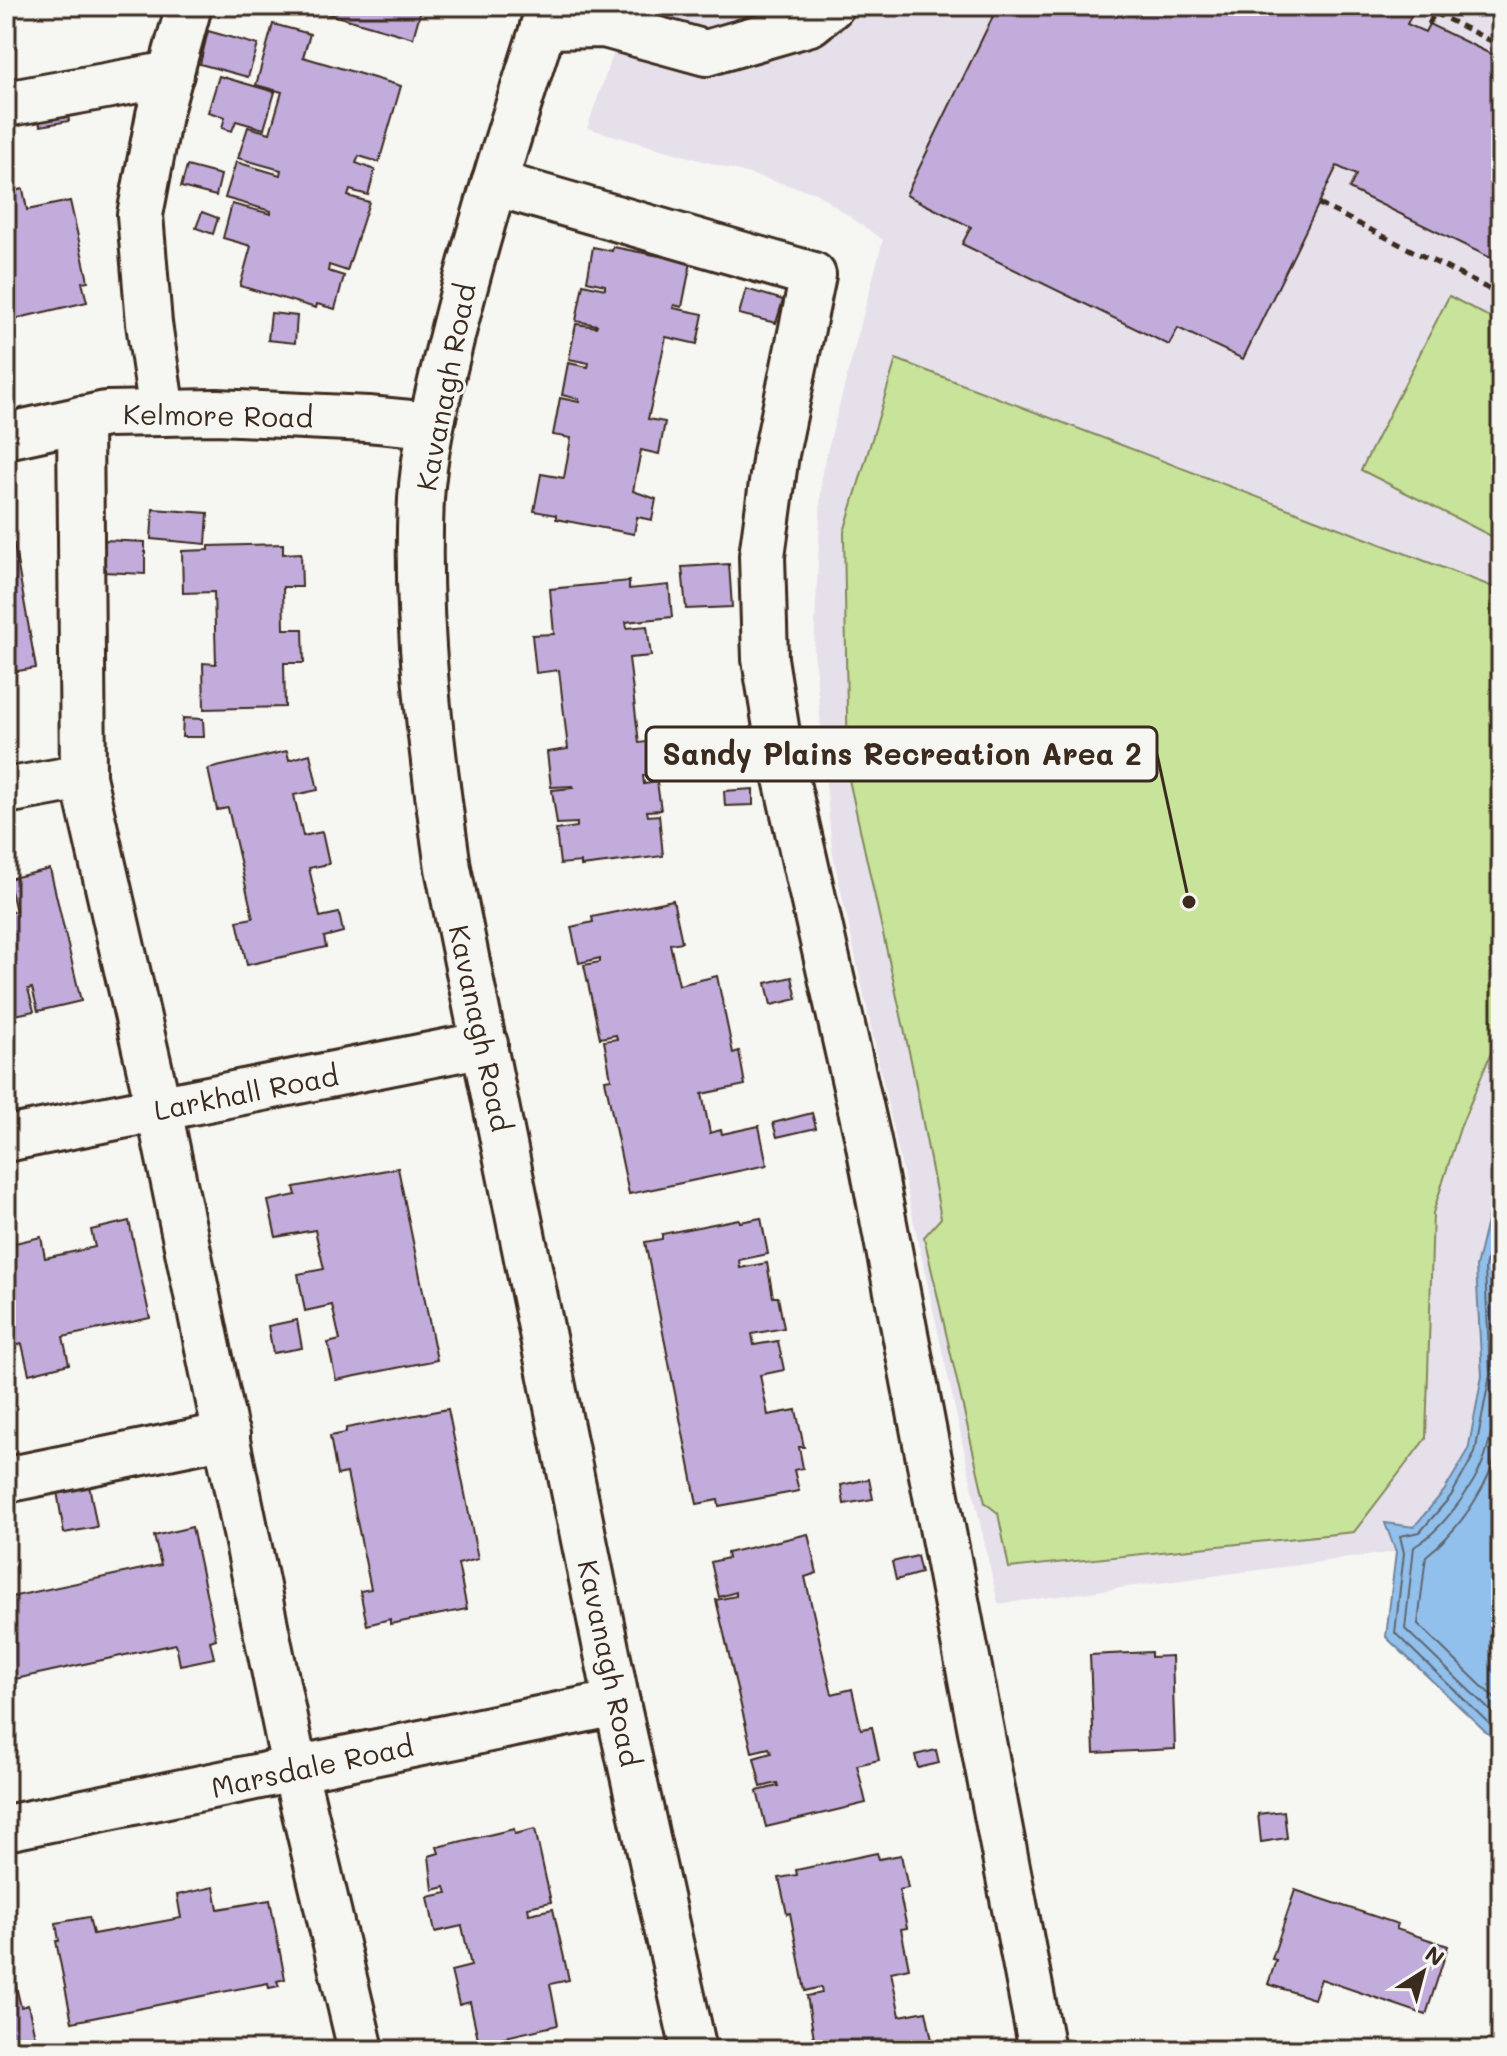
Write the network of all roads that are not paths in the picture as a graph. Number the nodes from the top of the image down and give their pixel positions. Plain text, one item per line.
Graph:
1 (189, 6) edge
2 (831, 6) edge
3 (546, 16) edge
4 (171, 74) junction
5 (6, 104) edge
6 (494, 183) junction
7 (162, 413) junction
8 (80, 419) junction
9 (431, 425) junction
10 (6, 436) edge
11 (83, 777) junction
12 (6, 791) edge
13 (485, 1044) junction
14 (159, 1110) junction
15 (6, 1139) edge
16 (227, 1435) junction
17 (6, 1480) edge
18 (617, 1703) junction
19 (295, 1771) junction
20 (6, 1828) edge
21 (361, 2050) edge
22 (694, 2050) edge
23 (1042, 2050) edge

1 - 4 street
2 - 3 street
3 - 6 street, Kavanagh Road
4 - 5 street
4 - 7 street
6 - 9 street, Kavanagh Road
6 - 23 street
7 - 8 street, Kelmore Road
7 - 9 street, Kelmore Road
8 - 10 street, Kelmore Road
8 - 11 street
9 - 13 street, Kavanagh Road
11 - 12 street
11 - 14 street
13 - 14 street, Larkhall Road
13 - 18 street, Kavanagh Road
14 - 15 street, Larkhall Road
14 - 16 street
16 - 17 street
16 - 19 street
18 - 19 street, Marsdale Road
18 - 22 street, Kavanagh Road
19 - 20 street, Marsdale Road
19 - 21 street

